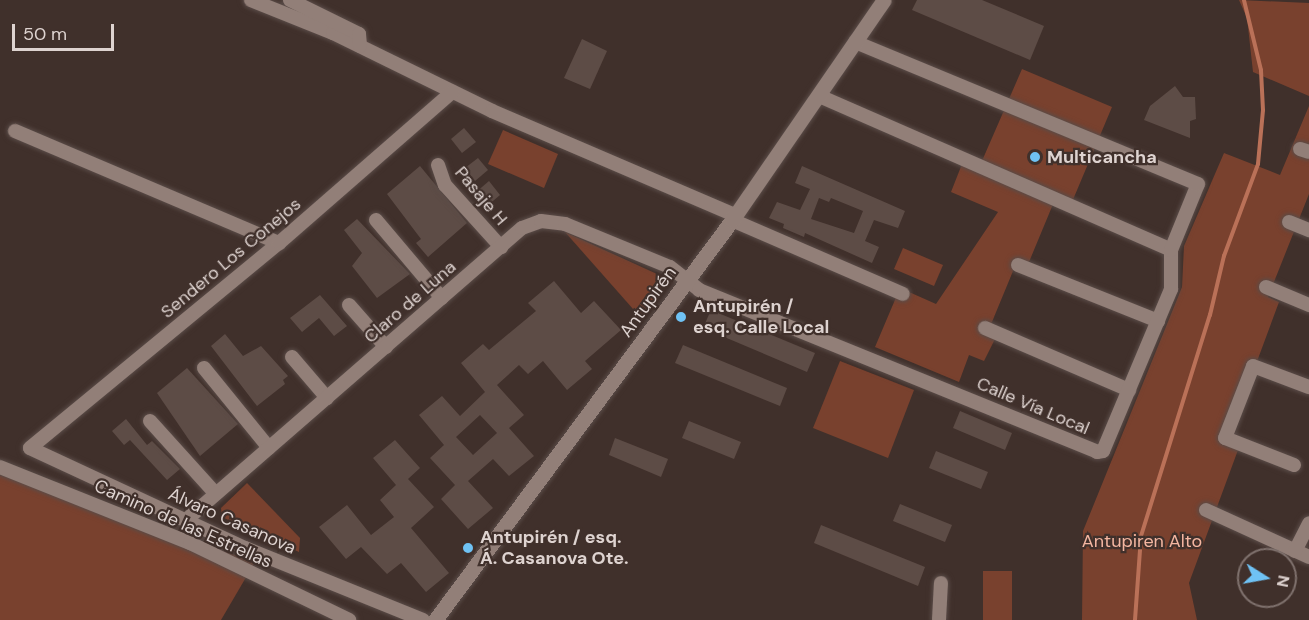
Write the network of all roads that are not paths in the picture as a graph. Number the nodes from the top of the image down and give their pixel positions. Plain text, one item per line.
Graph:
1 (251, 0) edge
2 (290, 0) edge
3 (884, 0) edge
4 (855, 42) junction
5 (360, 46) junction
6 (452, 92) junction
7 (819, 96) junction
8 (15, 131) dead end
9 (438, 165) dead end
10 (734, 218) junction
11 (376, 220) dead end
12 (1289, 222) dead end
13 (1309, 230) edge
14 (279, 243) junction
15 (501, 247) junction
16 (1171, 250) junction
17 (1018, 265) dead end
18 (686, 281) junction
19 (1266, 287) dead end
20 (903, 294) dead end
21 (442, 298) junction
22 (349, 304) dead end
23 (1309, 305) edge
24 (1158, 321) junction
25 (985, 328) dead end
26 (386, 347) junction
27 (292, 357) dead end
28 (204, 368) dead end
29 (1309, 387) edge
30 (1129, 390) junction
31 (327, 398) junction
32 (150, 421) dead end
33 (30, 448) joint
34 (269, 448) junction
35 (1294, 465) dead end
36 (0, 466) edge
37 (216, 494) junction
38 (1206, 510) dead end
39 (186, 520) junction
40 (1309, 523) edge
41 (1288, 548) edge
42 (1296, 548) edge
43 (941, 583) dead end
44 (349, 620) edge
45 (423, 620) edge
46 (435, 620) edge
47 (939, 620) edge

1 - 5 street
2 - 5 street
3 - 4 street, Antupirén
4 - 7 street, Antupirén
4 - 16 street, Calle Vía Local
5 - 6 street
6 - 10 street
6 - 14 street, Sendero Los Conejos
7 - 10 street, Antupirén
7 - 16 street
8 - 14 street
9 - 15 street, Pasaje H
10 - 18 street, Antupirén
10 - 20 street
11 - 21 street
12 - 13 street
14 - 33 street, Sendero Los Conejos
15 - 18 street, Claro de Luna
15 - 21 street, Claro de Luna
16 - 24 street, Calle Vía Local
17 - 24 street
18 - 30 street, Calle Vía Local
18 - 46 street, Antupirén
19 - 23 street
21 - 26 street, Claro de Luna
22 - 26 street
24 - 30 street, Calle Vía Local
25 - 30 street
26 - 31 street, Claro de Luna
27 - 31 street
28 - 34 street
29 - 35 street
31 - 34 street, Claro de Luna
32 - 37 street
33 - 39 street, Álvaro Casanova
34 - 37 street, Claro de Luna
36 - 44 street, Camino de las Estrellas
37 - 39 street, Claro de Luna
38 - 41 street
39 - 45 street, Álvaro Casanova
40 - 42 street
43 - 47 street

